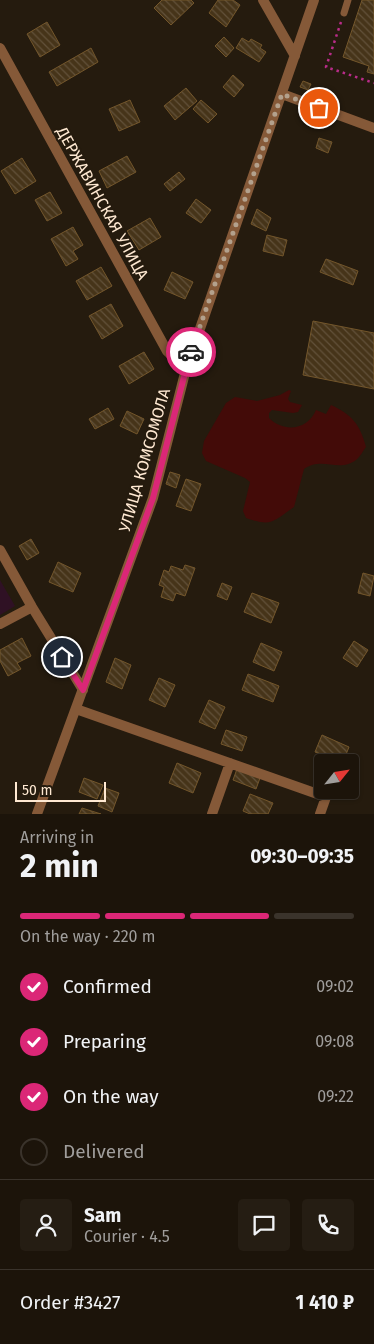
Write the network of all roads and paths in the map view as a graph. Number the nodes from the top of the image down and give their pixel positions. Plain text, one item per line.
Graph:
1 (263, 0) edge
2 (314, 0) edge
3 (348, 0) edge
4 (344, 13) joint
5 (0, 48) edge
6 (295, 56) junction
7 (374, 83) edge
8 (282, 94) junction
9 (374, 128) edge
10 (186, 369) junction
11 (0, 550) edge
12 (32, 606) junction
13 (0, 624) edge
14 (83, 690) junction
15 (76, 709) junction
16 (230, 763) junction
17 (37, 814) edge
18 (212, 814) edge
19 (320, 814) edge

1 - 6 street
2 - 6 street, УЛИЦА КОМСОМОЛА
3 - 4 lane
4 - 7 path
5 - 10 street, ДЕРЖАВИНСКАЯ УЛИЦА
6 - 8 street, УЛИЦА КОМСОМОЛА
8 - 9 street
8 - 10 street, УЛИЦА КОМСОМОЛА
10 - 14 street, УЛИЦА КОМСОМОЛА
11 - 12 street
12 - 13 street
12 - 14 street
14 - 15 street, УЛИЦА КОМСОМОЛА
15 - 16 street
15 - 17 street, УЛИЦА КОМСОМОЛА
16 - 18 street
16 - 19 street

